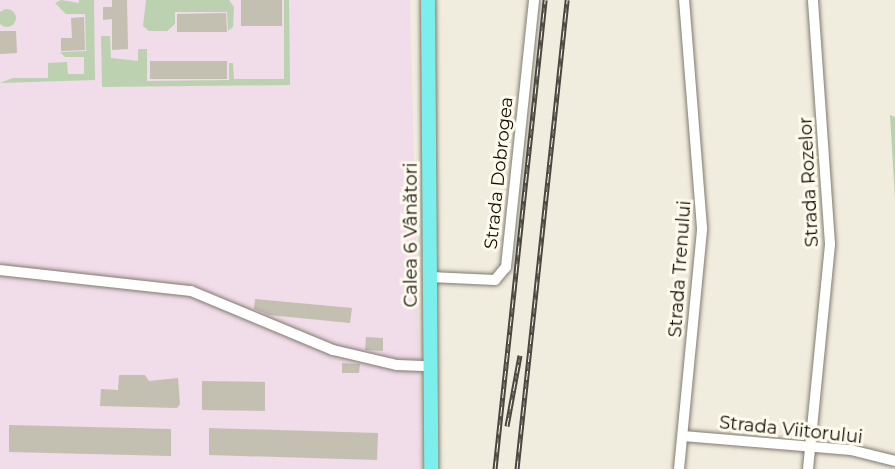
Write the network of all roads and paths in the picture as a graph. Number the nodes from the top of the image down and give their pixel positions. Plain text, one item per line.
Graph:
1 (428, 0) edge
2 (534, 0) edge
3 (684, 0) edge
4 (813, 0) edge
5 (0, 270) edge
6 (430, 277) junction
7 (430, 366) junction
8 (683, 436) junction
9 (810, 447) junction
10 (895, 460) edge
11 (431, 469) edge
12 (679, 469) edge
13 (808, 469) edge

1 - 6 main road, Calea 6 Vânători
2 - 6 street, Strada Dobrogea
3 - 8 street, Strada Trenului
4 - 9 street, Strada Rozelor
5 - 7 street
6 - 7 main road, Calea 6 Vânători
7 - 11 main road, Calea 6 Vânători
8 - 9 street, Strada Viitorului
8 - 12 street, Strada Trenului
9 - 10 street, Strada Viitorului
9 - 13 street, Strada Rozelor

